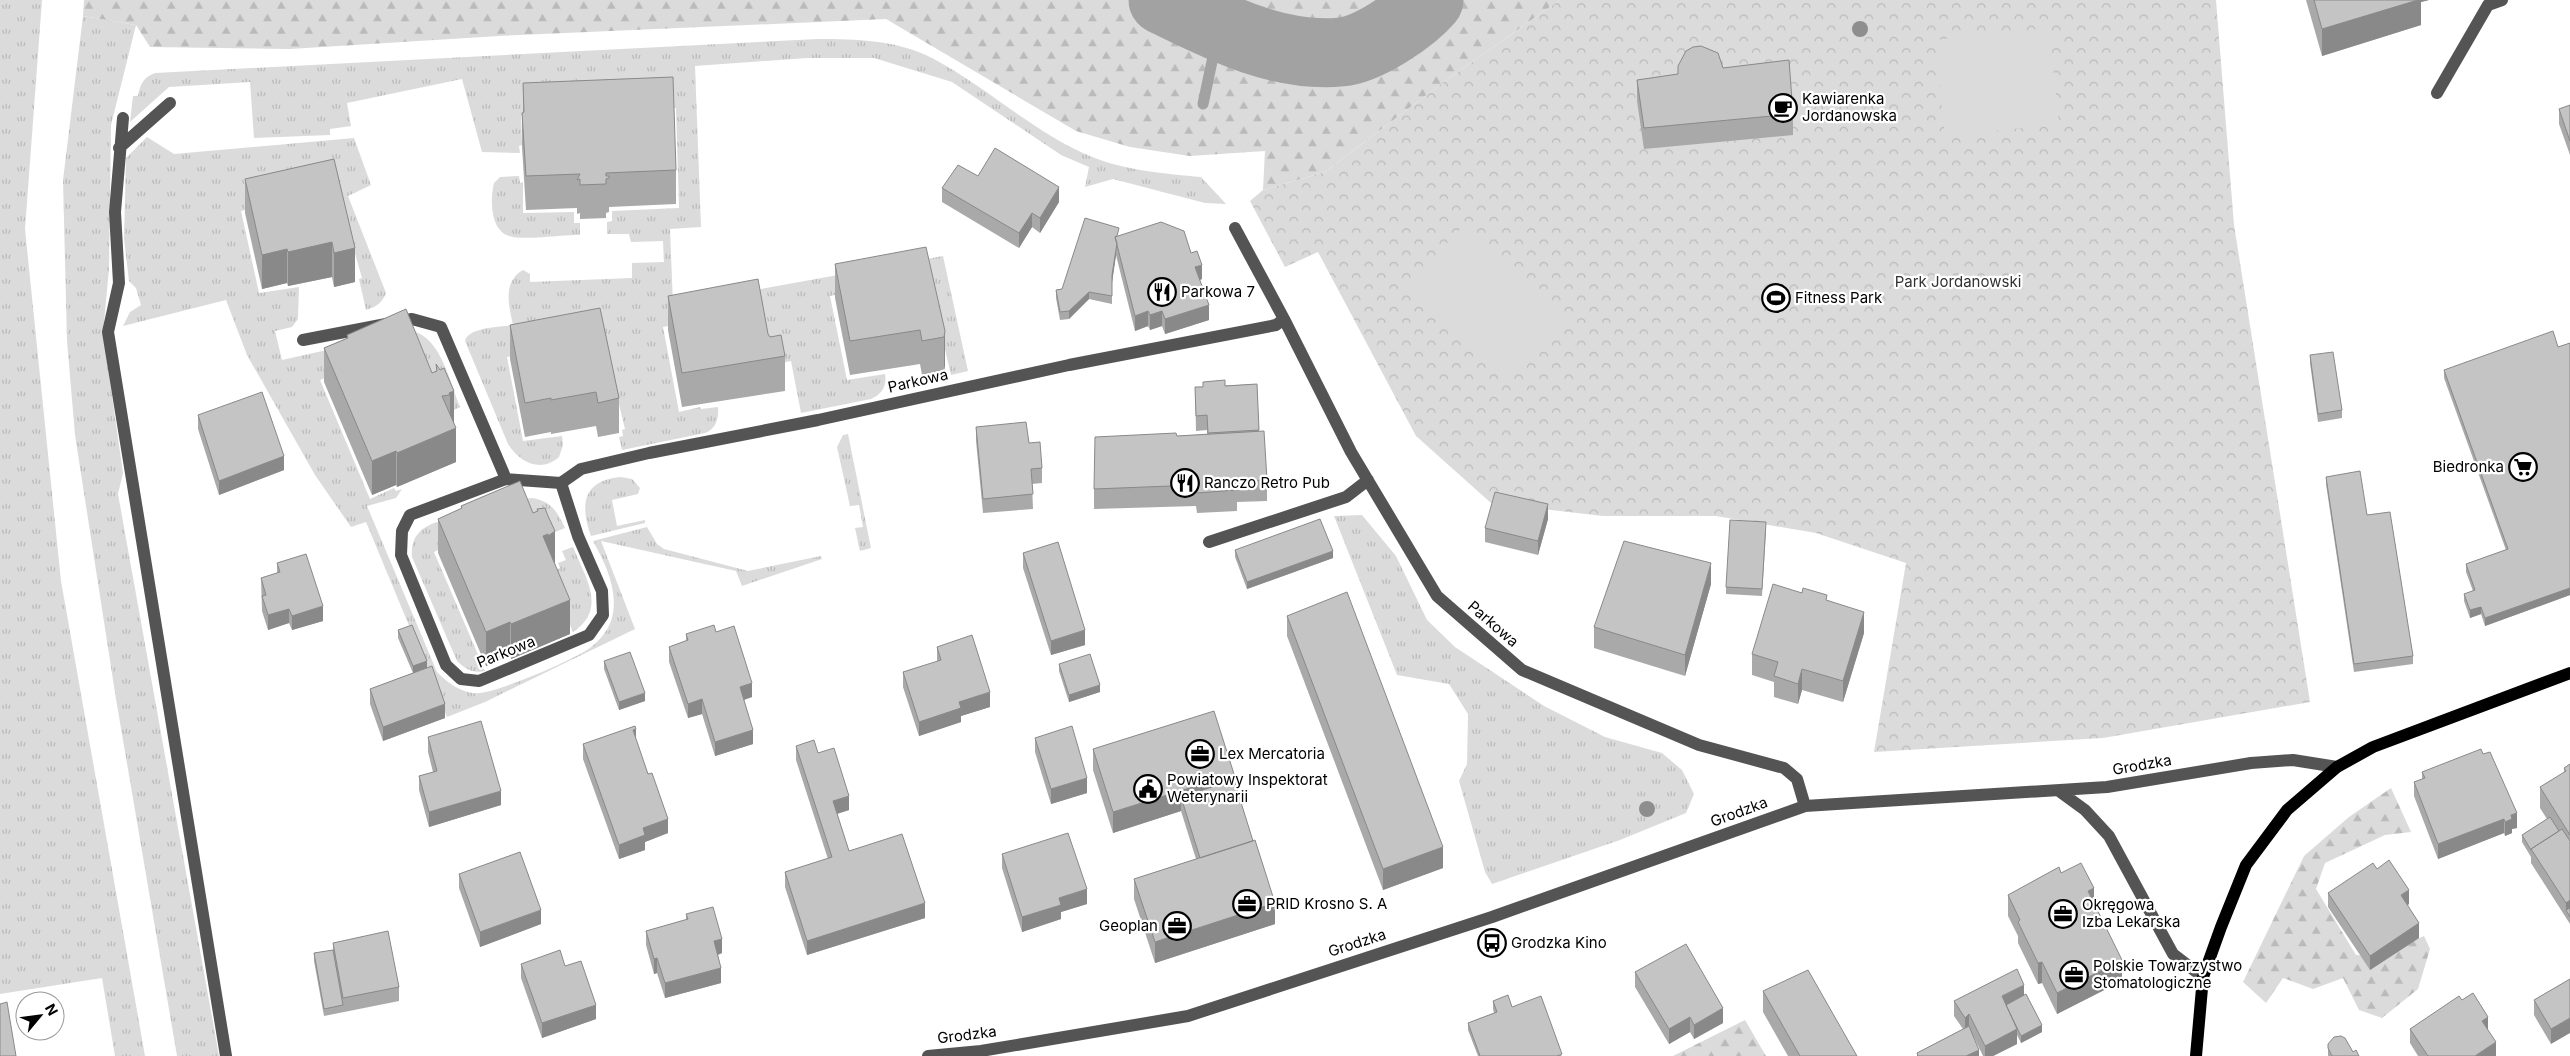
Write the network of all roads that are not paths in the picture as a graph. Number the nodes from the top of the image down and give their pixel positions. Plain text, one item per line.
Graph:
1 (2502, 0) edge
2 (2437, 93) dead end
3 (170, 103) dead end
4 (123, 118) dead end
5 (120, 148) junction
6 (1235, 228) dead end
7 (1280, 322) junction
8 (303, 340) dead end
9 (506, 479) junction
10 (1368, 480) junction
11 (561, 483) junction
12 (1208, 542) dead end
13 (2570, 673) edge
14 (2337, 767) junction
15 (2059, 791) junction
16 (1804, 806) junction
17 (2203, 977) junction
18 (226, 1056) edge
19 (928, 1056) edge
20 (2196, 1056) edge

1 - 2 street
3 - 5 street
4 - 5 street
5 - 18 street
6 - 7 street, Parkowa
7 - 10 street, Parkowa
7 - 11 street, Parkowa
8 - 9 street
9 - 11 street, Parkowa
9 - 11 street, Parkowa
10 - 12 street
10 - 16 street, Parkowa
13 - 14 main road
14 - 15 street, Grodzka
14 - 17 main road
15 - 16 street, Grodzka
15 - 17 street
16 - 19 street, Grodzka
17 - 20 main road

